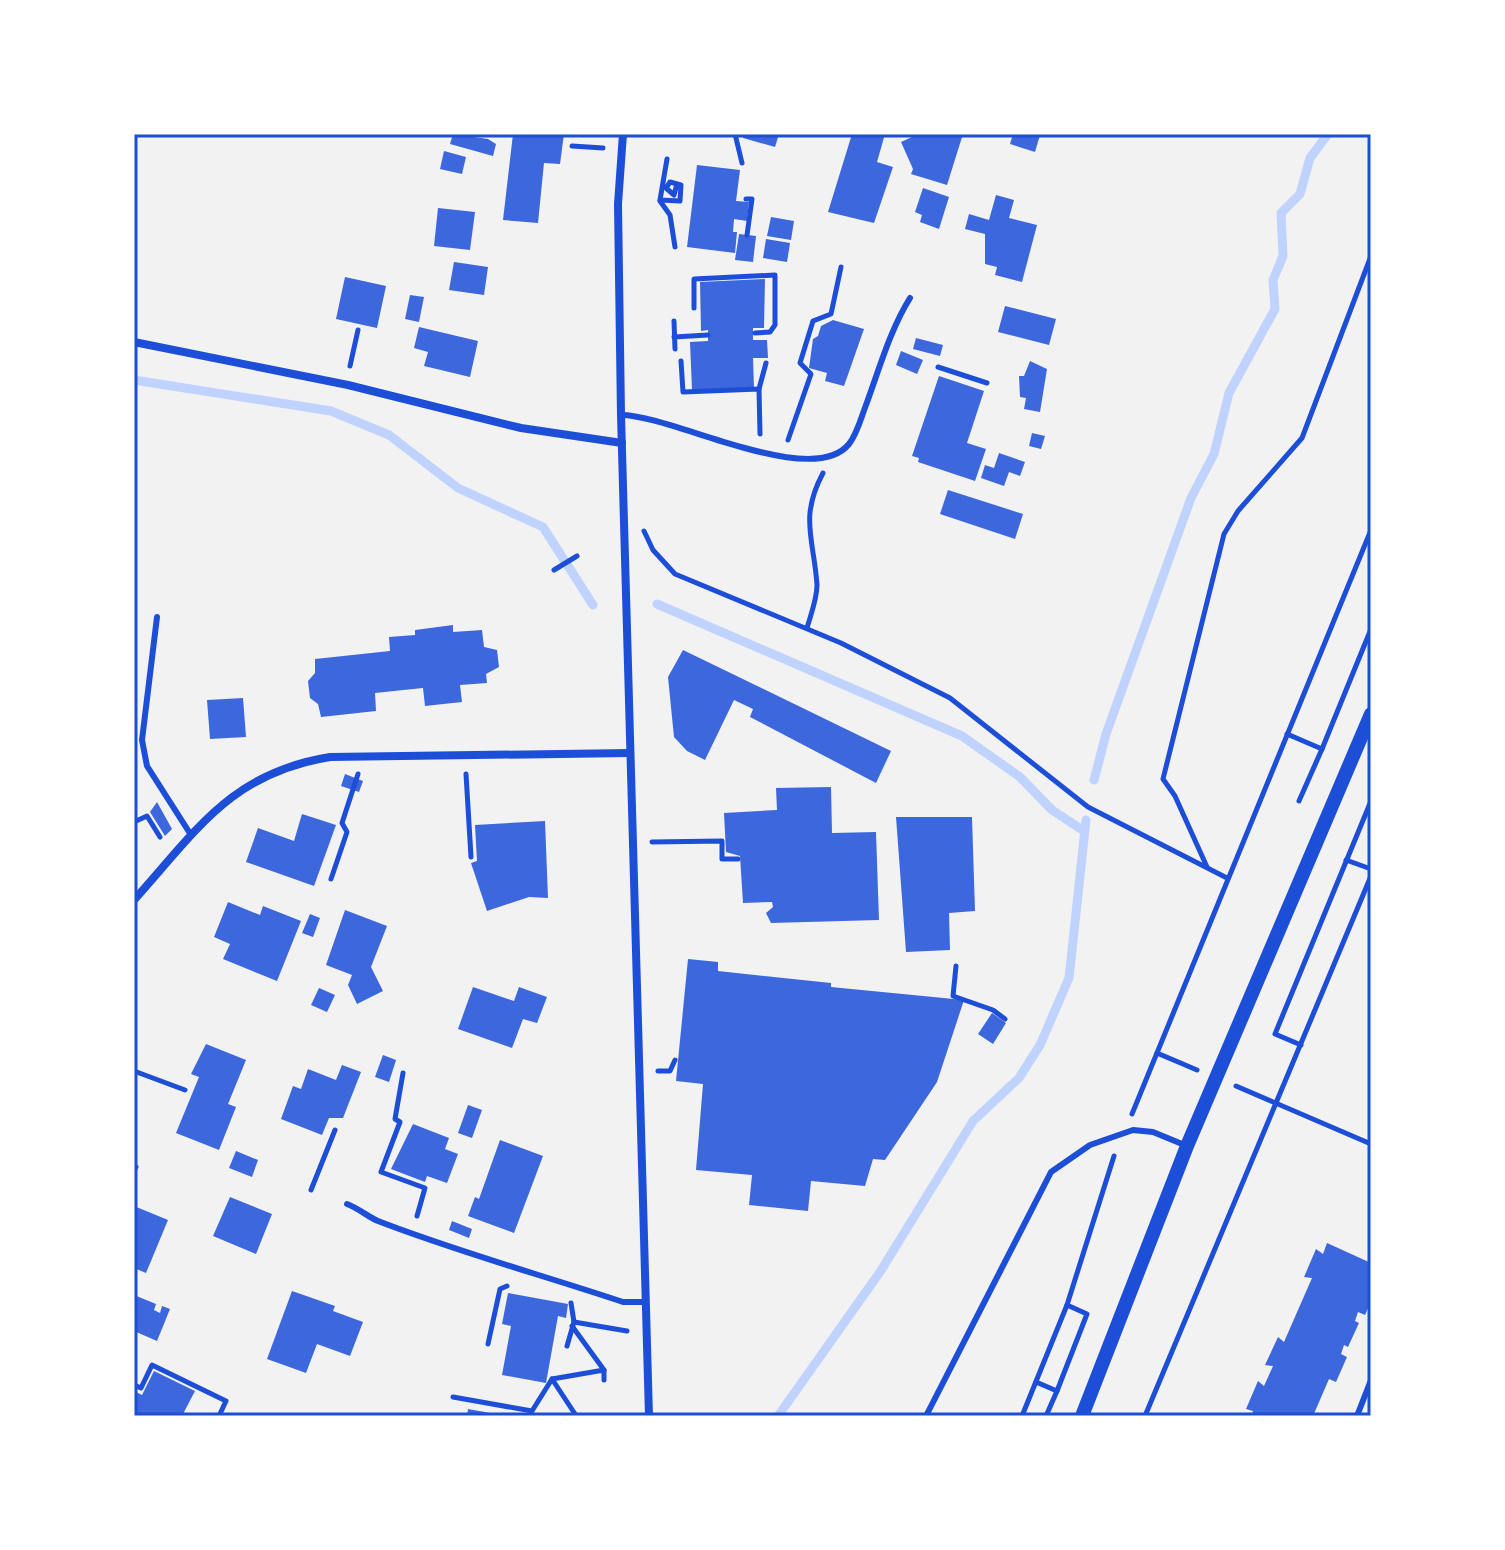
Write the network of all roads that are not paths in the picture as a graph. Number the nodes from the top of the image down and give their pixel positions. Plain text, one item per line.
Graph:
1 (623, 134) edge
2 (910, 298) dead end
3 (134, 342) edge
4 (621, 415) junction
5 (622, 443) junction
6 (157, 617) dead end
7 (1371, 714) edge
8 (630, 753) junction
9 (191, 835) junction
10 (134, 900) edge
11 (1187, 1146) junction
12 (347, 1204) dead end
13 (645, 1302) junction
14 (1371, 1380) edge
15 (649, 1416) edge
16 (926, 1416) edge
17 (1082, 1416) edge
18 (1357, 1416) edge

1 - 4 street
2 - 4 lane
3 - 5 street
4 - 5 street
5 - 8 street
6 - 9 lane
7 - 11 street
8 - 9 street
8 - 13 street
9 - 10 street
11 - 16 lane
11 - 17 street
12 - 13 lane
13 - 15 street
14 - 18 lane

